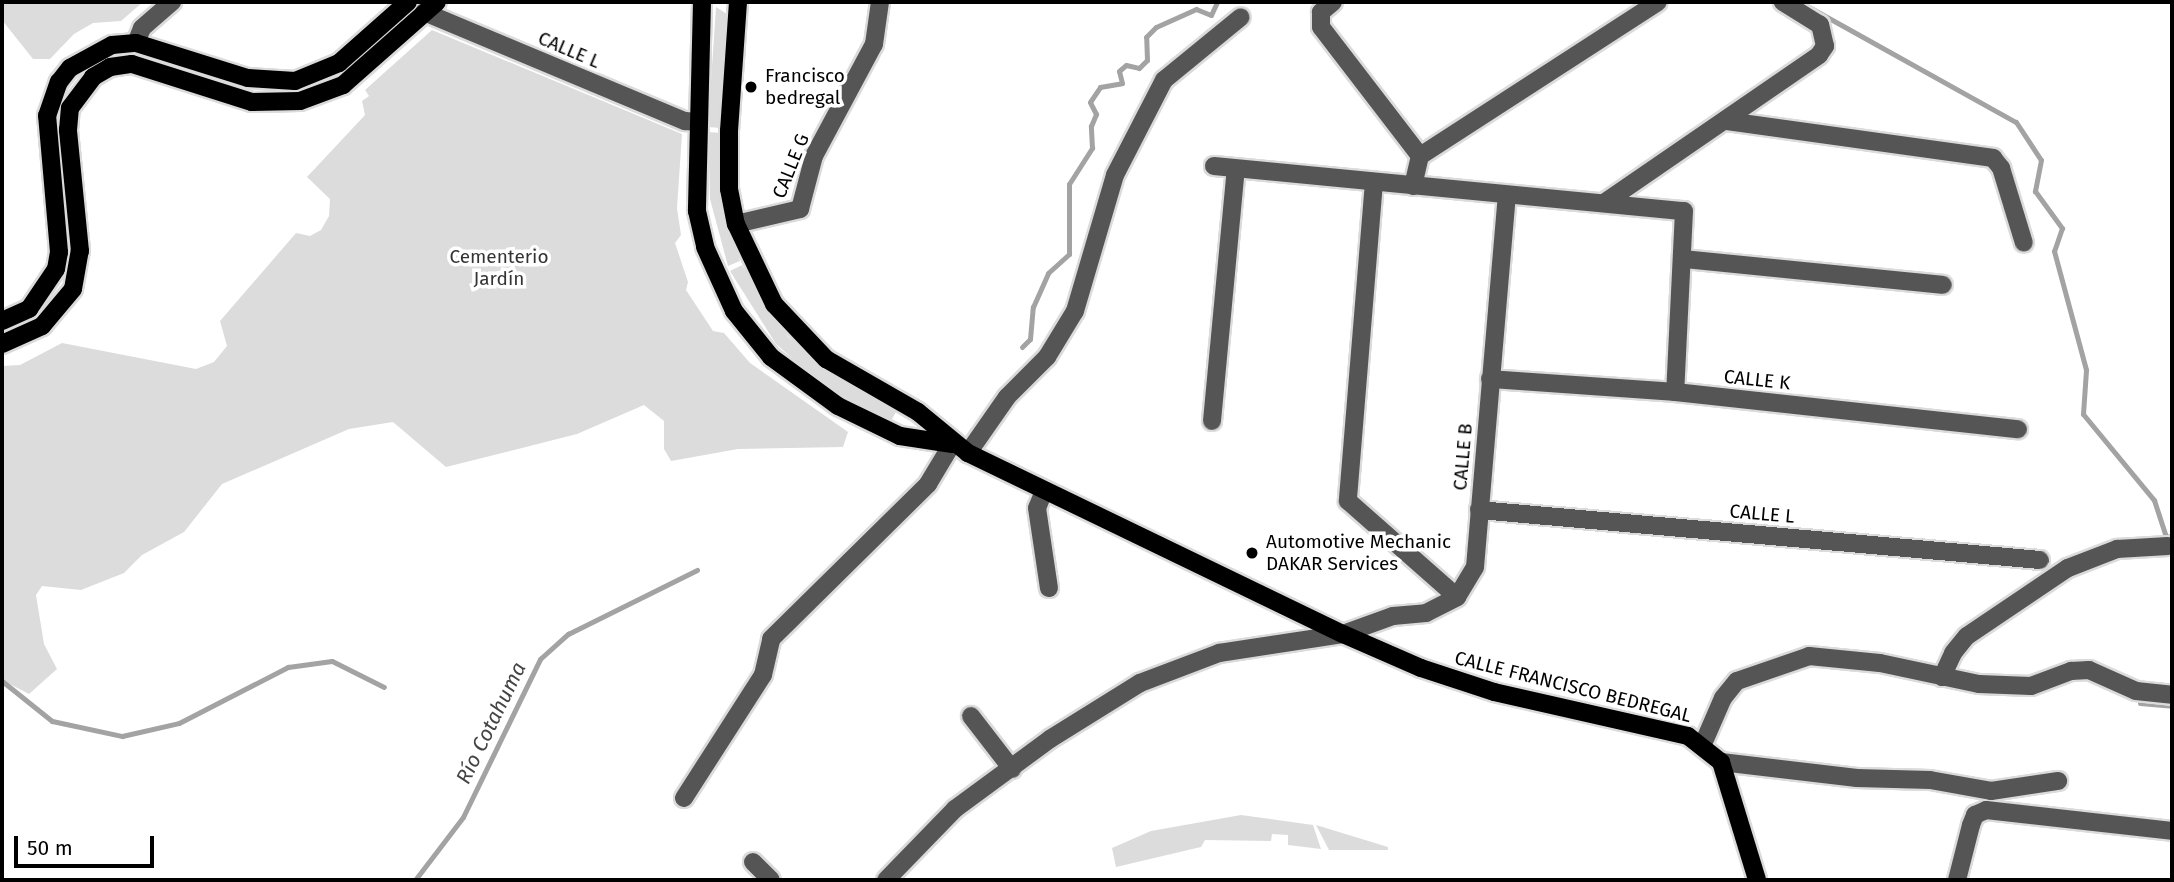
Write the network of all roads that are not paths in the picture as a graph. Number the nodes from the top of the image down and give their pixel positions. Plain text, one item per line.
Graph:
1 (173, 2) edge
2 (408, 2) edge
3 (702, 2) edge
4 (738, 2) edge
5 (880, 2) edge
6 (1332, 2) edge
7 (1658, 2) edge
8 (1783, 2) edge
9 (425, 5) edge
10 (1241, 17) dead end
11 (136, 43) junction
12 (132, 64) junction
13 (1727, 121) junction
14 (698, 122) junction
15 (1420, 156) junction
16 (1214, 166) dead end
17 (1236, 169) junction
18 (1374, 183) junction
19 (1413, 186) junction
20 (1507, 196) junction
21 (1605, 203) junction
22 (736, 224) junction
23 (2024, 243) dead end
24 (1684, 259) junction
25 (1943, 285) dead end
26 (40, 297) junction
27 (58, 310) junction
28 (2, 321) edge
29 (2, 344) edge
30 (1490, 379) junction
31 (1675, 393) junction
32 (1212, 421) dead end
33 (2018, 429) dead end
34 (952, 444) junction
35 (968, 453) junction
36 (1044, 491) junction
37 (1479, 510) junction
38 (2168, 546) dead end
39 (2040, 560) dead end
40 (1049, 588) dead end
41 (1457, 597) junction
42 (1343, 634) junction
43 (1942, 677) junction
44 (2172, 695) edge
45 (971, 716) dead end
46 (1703, 744) junction
47 (1721, 762) junction
48 (1012, 769) junction
49 (2058, 781) dead end
50 (684, 798) dead end
51 (2172, 831) edge
52 (753, 862) dead end
53 (771, 880) edge
54 (886, 880) edge
55 (1757, 880) edge
56 (1957, 880) edge

1 - 11 street
2 - 11 main road
3 - 14 main road
4 - 22 main road
5 - 22 street, CALLE G
6 - 15 street
7 - 15 street
8 - 13 street
9 - 12 main road
9 - 14 street, CALLE L
10 - 35 street
11 - 12 main road
11 - 26 main road
12 - 27 main road
13 - 21 street
13 - 23 street
14 - 34 main road
15 - 19 street
16 - 17 street
17 - 18 street
17 - 32 street
18 - 19 street
18 - 41 street
19 - 20 street
20 - 21 street
20 - 30 street, CALLE B
21 - 24 street
22 - 34 main road
24 - 25 street
24 - 31 street
26 - 27 main road
26 - 28 main road
27 - 29 main road
30 - 31 street, CALLE K
30 - 37 street, CALLE B
31 - 33 street, CALLE K
34 - 35 main road, CALLE FRANCISCO BEDREGAL
34 - 50 street
35 - 36 main road, CALLE FRANCISCO BEDREGAL
36 - 40 street
36 - 42 main road, CALLE FRANCISCO BEDREGAL
37 - 39 street, CALLE L
37 - 41 street, CALLE B
38 - 43 street
41 - 42 street
42 - 46 main road, CALLE FRANCISCO BEDREGAL
42 - 48 street
43 - 44 street
43 - 46 street
45 - 48 street
46 - 47 main road, CALLE FRANCISCO BEDREGAL
47 - 49 street
47 - 55 main road, CALLE FRANCISCO BEDREGAL
48 - 54 street
51 - 56 street
52 - 53 street

